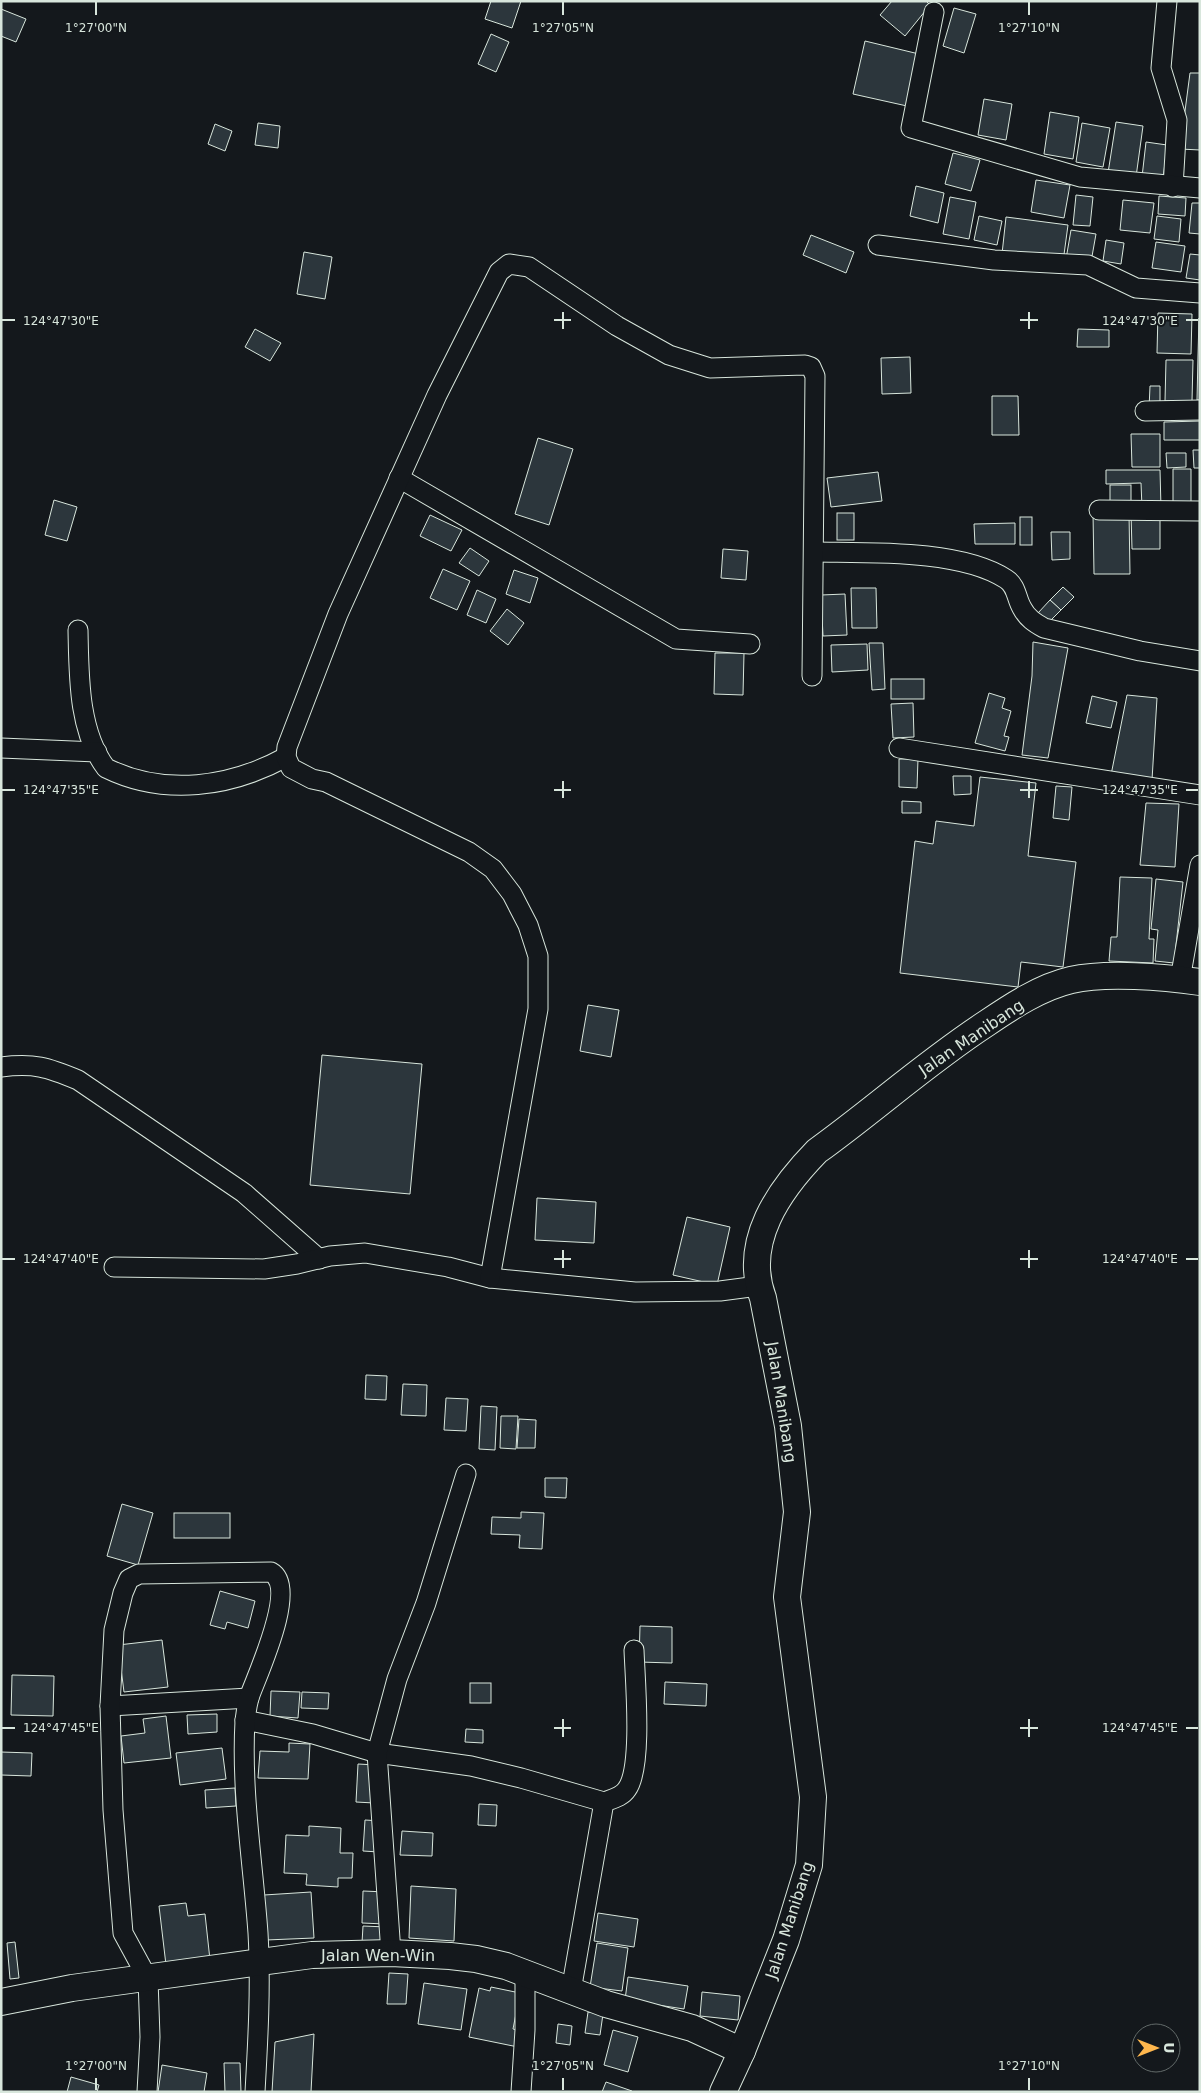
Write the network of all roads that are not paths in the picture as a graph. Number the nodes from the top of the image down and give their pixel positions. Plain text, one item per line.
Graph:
1 (1167, 1) edge
2 (934, 12) dead end
3 (1173, 187) junction
4 (1200, 188) edge
5 (878, 245) dead end
6 (1200, 293) edge
7 (1200, 410) edge
8 (1145, 411) dead end
9 (399, 478) junction
10 (1099, 510) dead end
11 (1200, 511) edge
12 (814, 552) junction
13 (78, 630) dead end
14 (750, 644) dead end
15 (1200, 661) edge
16 (812, 676) dead end
17 (1, 748) edge
18 (899, 748) dead end
19 (97, 752) junction
20 (286, 757) junction
21 (1200, 795) edge
22 (1200, 865) edge
23 (1190, 981) edge
24 (1, 1067) edge
25 (319, 1259) junction
26 (114, 1268) dead end
27 (490, 1278) junction
28 (758, 1286) junction
29 (466, 1474) dead end
30 (634, 1650) dead end
31 (249, 1698) junction
32 (110, 1706) junction
33 (245, 1720) junction
34 (377, 1753) junction
35 (604, 1802) junction
36 (391, 1953) junction
37 (260, 1961) junction
38 (525, 1974) junction
39 (148, 1979) junction
40 (571, 1992) junction
41 (2, 2000) edge
42 (742, 2051) junction
43 (147, 2092) edge
44 (255, 2092) edge
45 (521, 2092) edge
46 (723, 2092) edge

1 - 3 street
2 - 3 street
3 - 4 street
5 - 6 street
7 - 8 street
9 - 12 street
9 - 14 street
9 - 20 street
10 - 11 street
12 - 15 street
12 - 16 street
13 - 19 street
17 - 19 street
18 - 21 street
19 - 20 street
20 - 27 street
22 - 23 street
23 - 28 street, Jalan Manibang
24 - 25 street
25 - 26 street
25 - 27 street
27 - 28 street
28 - 42 street, Jalan Manibang
29 - 34 street
30 - 35 street
31 - 32 street
31 - 32 street
31 - 33 street
32 - 39 street
33 - 34 street
33 - 37 street
34 - 35 street
34 - 36 street
35 - 40 street
36 - 37 street, Jalan Wen-Win
36 - 38 street, Jalan Wen-Win
37 - 39 street, Jalan Wen-Win
37 - 44 street
38 - 40 street, Jalan Wen-Win
38 - 45 street
39 - 41 street, Jalan Wen-Win
39 - 43 street
40 - 42 street, Jalan Wen-Win
42 - 46 street, Jalan Manibang

